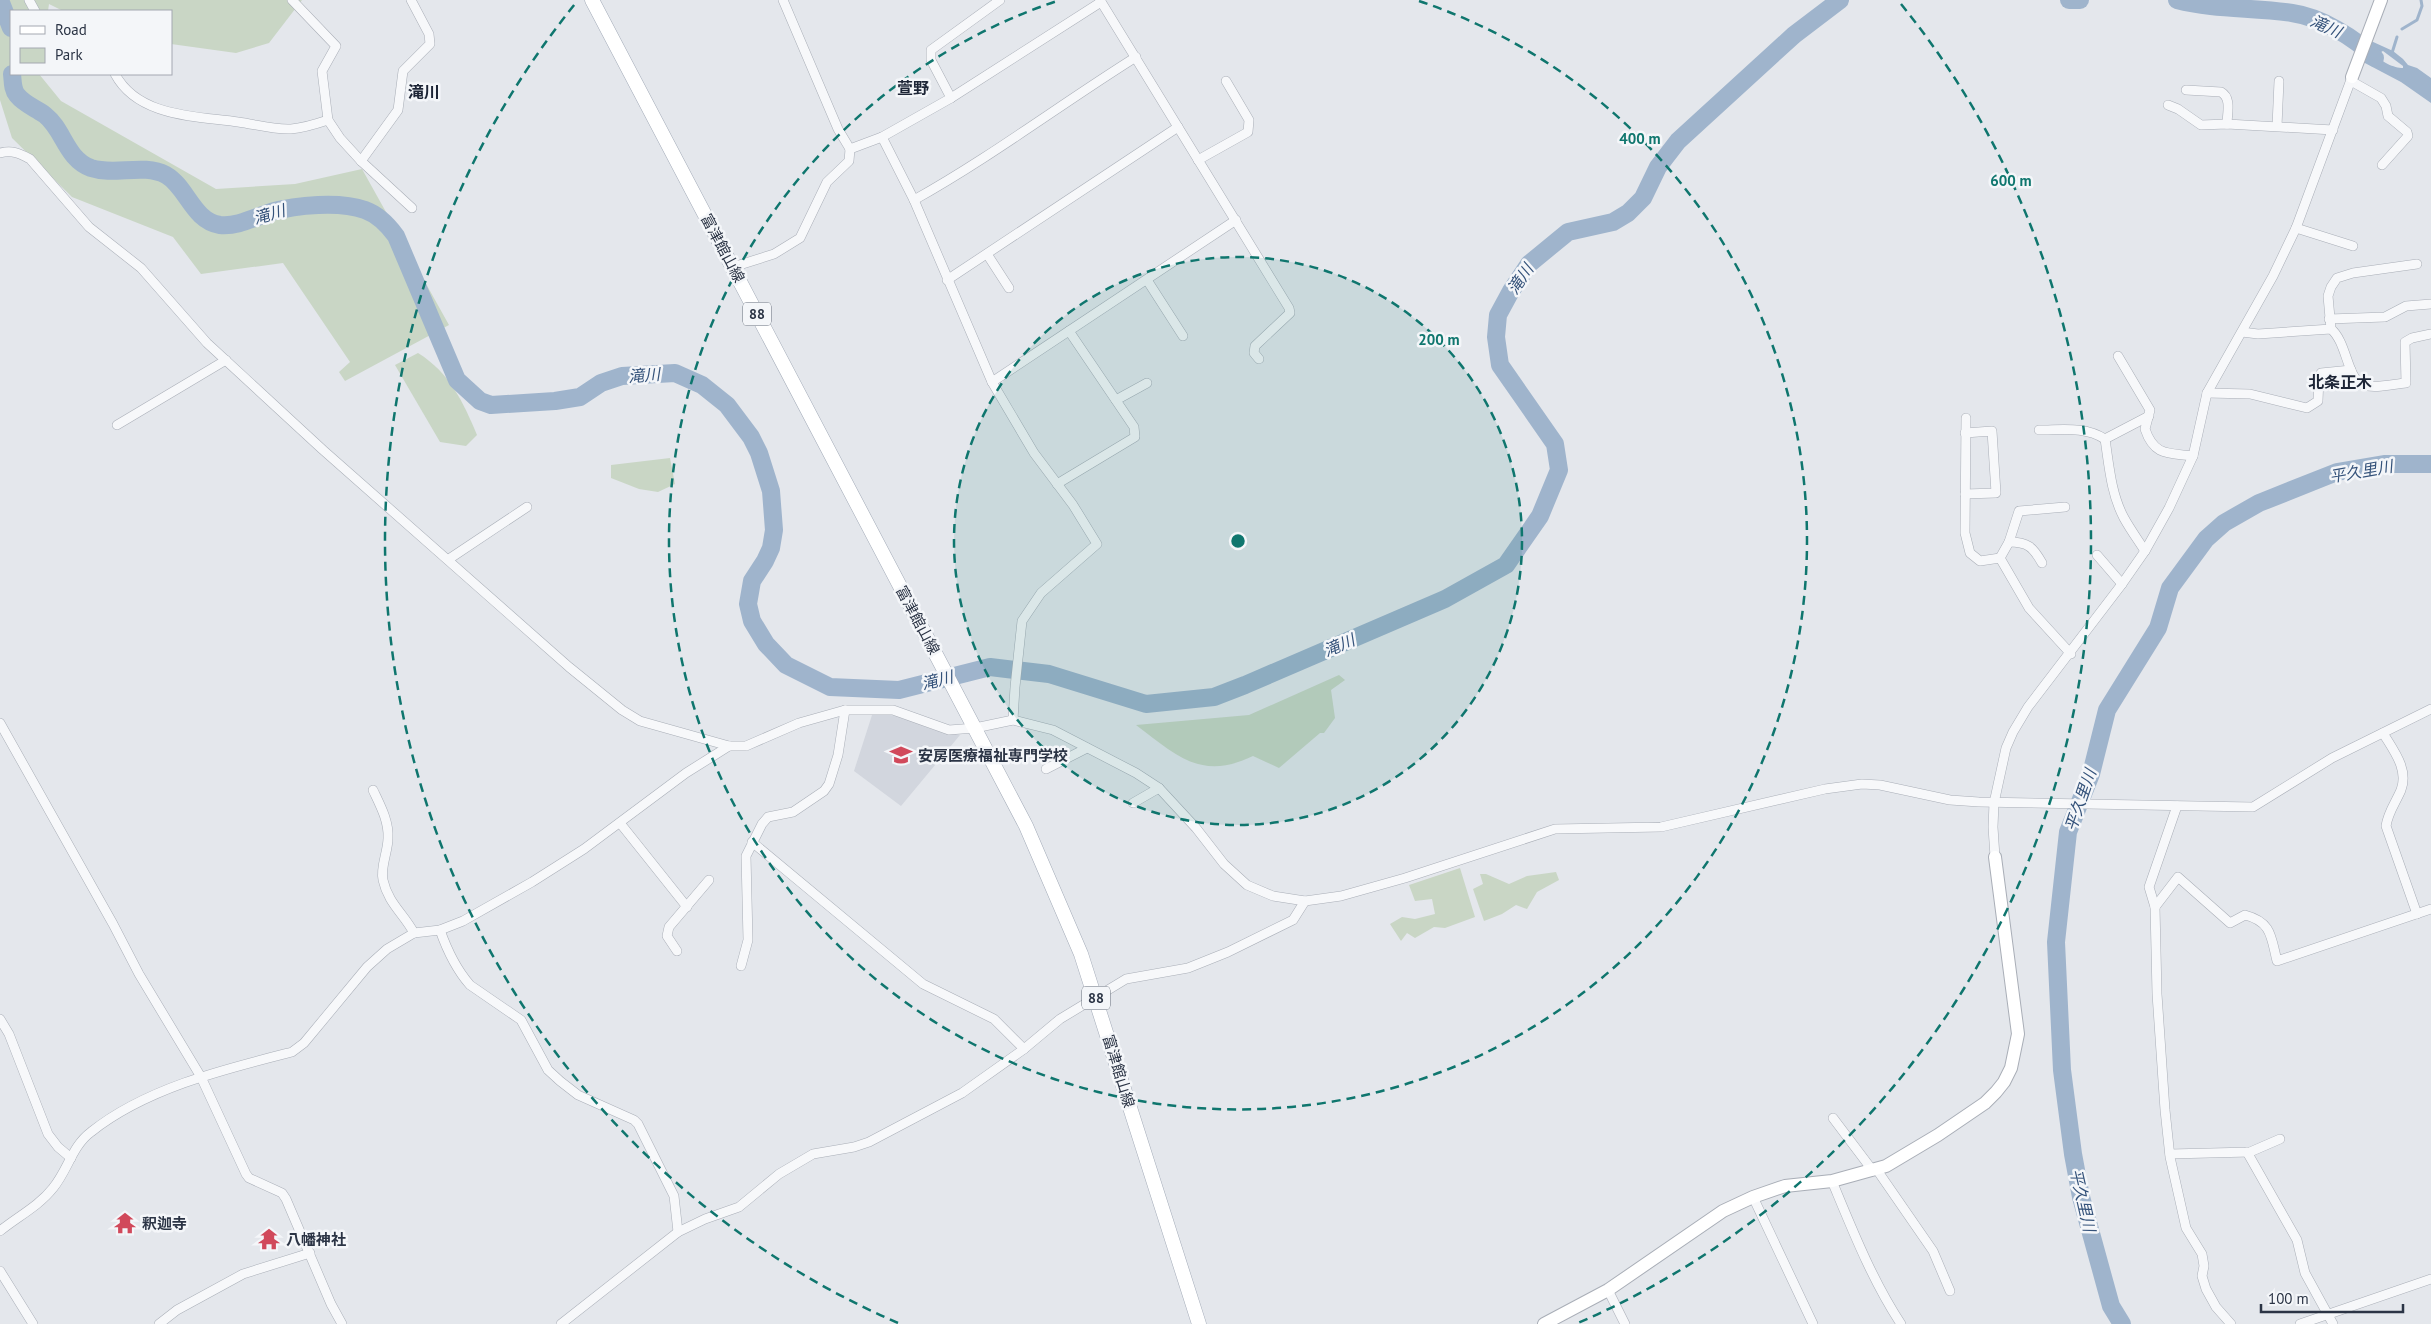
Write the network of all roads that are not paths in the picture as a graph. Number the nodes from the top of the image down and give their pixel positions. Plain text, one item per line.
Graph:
1 (292, 0) edge
2 (411, 0) edge
3 (592, 0) edge
4 (783, 0) edge
5 (1000, 0) edge
6 (2381, 0) edge
7 (1100, 1) edge
8 (1136, 57) junction
9 (116, 75) edge
10 (2351, 79) junction
11 (1226, 81) dead end
12 (2278, 81) dead end
13 (2186, 90) dead end
14 (951, 98) junction
15 (2168, 106) dead end
16 (328, 120) junction
17 (2227, 124) junction
18 (2277, 126) junction
19 (1178, 127) junction
20 (2333, 130) junction
21 (882, 137) junction
22 (850, 149) junction
23 (0, 153) edge
24 (1198, 160) junction
25 (361, 161) junction
26 (2382, 165) dead end
27 (914, 200) junction
28 (412, 208) dead end
29 (1236, 220) junction
30 (2296, 228) junction
31 (2352, 246) dead end
32 (987, 254) junction
33 (2417, 264) dead end
34 (733, 267) junction
35 (947, 280) junction
36 (1147, 280) junction
37 (1009, 288) dead end
38 (2431, 304) edge
39 (2330, 324) junction
40 (1069, 331) junction
41 (2242, 332) junction
42 (2431, 334) edge
43 (1183, 336) dead end
44 (2118, 356) dead end
45 (1259, 359) dead end
46 (226, 360) junction
47 (2351, 370) junction
48 (992, 382) junction
49 (1147, 383) dead end
50 (2207, 393) junction
51 (1116, 400) junction
52 (2149, 416) junction
53 (1966, 418) dead end
54 (117, 425) dead end
55 (2039, 430) dead end
56 (1966, 433) junction
57 (2105, 439) junction
58 (2192, 456) junction
59 (1057, 484) junction
60 (1965, 494) junction
61 (527, 507) dead end
62 (2065, 507) dead end
63 (2009, 542) junction
64 (2145, 551) junction
65 (2097, 555) dead end
66 (2000, 558) junction
67 (449, 560) junction
68 (2042, 562) dead end
69 (2122, 584) junction
70 (2071, 654) junction
71 (2431, 709) edge
72 (845, 710) junction
73 (1013, 720) junction
74 (0, 722) edge
75 (975, 728) junction
76 (2383, 732) junction
77 (729, 746) junction
78 (1087, 748) junction
79 (1046, 769) dead end
80 (1158, 788) junction
81 (373, 790) dead end
82 (1133, 803) dead end
83 (1994, 803) junction
84 (2177, 806) junction
85 (620, 823) junction
86 (752, 842) junction
87 (1995, 857) joint
88 (709, 880) dead end
89 (1305, 901) junction
90 (687, 907) junction
91 (2155, 907) junction
92 (2431, 909) edge
93 (2417, 914) junction
94 (440, 930) junction
95 (414, 933) junction
96 (678, 951) dead end
97 (741, 966) dead end
98 (1096, 998) junction
99 (0, 1019) edge
100 (9, 1034) junction
101 (0, 1038) edge
102 (1024, 1049) junction
103 (201, 1077) junction
104 (1834, 1118) dead end
105 (2280, 1139) dead end
106 (2247, 1152) junction
107 (2170, 1154) junction
108 (71, 1158) junction
109 (1875, 1170) junction
110 (1832, 1180) junction
111 (1753, 1197) junction
112 (0, 1231) edge
113 (678, 1232) junction
114 (310, 1253) junction
115 (0, 1271) edge
116 (2431, 1279) edge
117 (1608, 1290) junction
118 (1950, 1291) dead end
119 (2327, 1314) junction
120 (34, 1324) edge
121 (160, 1324) edge
122 (342, 1324) edge
123 (561, 1324) edge
124 (1199, 1324) edge
125 (1544, 1324) edge
126 (1625, 1324) edge
127 (1812, 1324) edge
128 (1901, 1324) edge
129 (2231, 1324) edge
130 (2300, 1324) edge
131 (2333, 1324) edge

1 - 16 street
2 - 25 street
3 - 34 main road, 富津館山線 / 88
4 - 22 street
5 - 14 street
6 - 10 street
7 - 8 street
7 - 14 street
8 - 19 street
8 - 27 street
9 - 16 street
10 - 20 street
10 - 26 street
11 - 24 street
12 - 18 street
13 - 17 street
14 - 21 street
15 - 17 street
16 - 25 street
17 - 18 street
18 - 20 street
19 - 24 street
19 - 32 street
20 - 30 street
21 - 22 street
21 - 27 street
22 - 34 street
23 - 46 street
24 - 29 street
25 - 28 street
27 - 35 street
29 - 36 street
29 - 45 street
30 - 31 street
30 - 41 street
32 - 35 street
32 - 37 street
33 - 39 street
34 - 75 main road, 富津館山線 / 88
35 - 48 street
36 - 40 street
36 - 43 street
38 - 39 street
39 - 41 street
39 - 47 street
40 - 48 street
40 - 51 street
41 - 50 street
42 - 47 street
44 - 52 street
46 - 54 street
46 - 67 street
47 - 50 street
48 - 59 street
49 - 51 street
50 - 58 street
51 - 59 street
52 - 57 street
52 - 58 street
53 - 56 street
55 - 57 street
56 - 60 street
56 - 60 street
57 - 64 street
58 - 64 street
59 - 73 street
60 - 66 street
61 - 67 street
62 - 63 street
63 - 66 street
63 - 68 street
64 - 69 street
65 - 69 street
66 - 70 street
67 - 77 street
69 - 70 street
70 - 83 street
71 - 76 street
72 - 75 street
72 - 77 street
72 - 86 street
73 - 75 street
73 - 78 street
74 - 103 street
75 - 98 main road, 富津館山線 / 88
76 - 84 street
76 - 93 street
77 - 85 street
78 - 79 street
78 - 80 street
80 - 82 street
80 - 89 street
81 - 95 street
83 - 84 street
83 - 87 street
83 - 89 street
84 - 91 street
85 - 90 street
85 - 94 street
86 - 97 street
86 - 102 street
87 - 109 street
88 - 90 street
89 - 98 street
90 - 96 street
91 - 93 street
91 - 107 street
92 - 93 street
94 - 95 street
94 - 113 street
95 - 103 street
98 - 102 street
98 - 124 main road, 富津館山線 / 88
99 - 100 street
100 - 101 street
100 - 108 street
102 - 113 street
103 - 108 street
103 - 114 street
104 - 109 street
105 - 106 street
106 - 107 street
106 - 119 street
107 - 129 street
108 - 112 street
109 - 110 street
109 - 118 street
110 - 111 street
110 - 128 street
111 - 117 street
111 - 127 street
113 - 123 street
114 - 121 street
114 - 122 street
115 - 120 street
116 - 119 street
117 - 125 street
117 - 126 street
119 - 130 street
119 - 131 street

